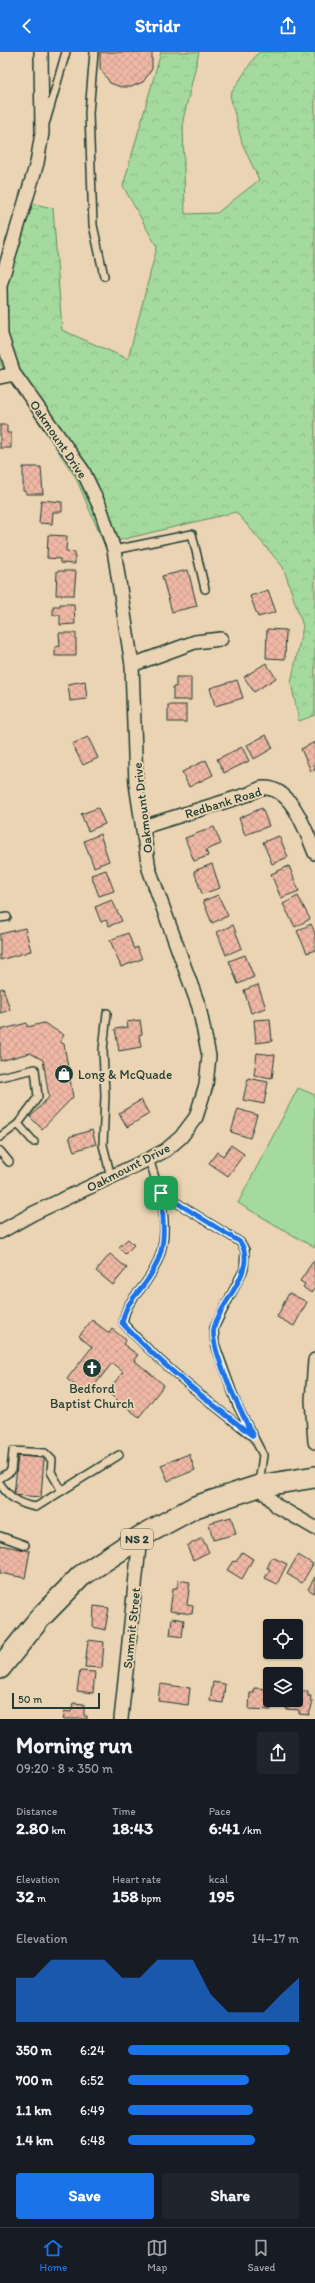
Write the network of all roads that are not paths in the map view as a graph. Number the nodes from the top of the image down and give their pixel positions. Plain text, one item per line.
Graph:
1 (41, 52) edge
2 (66, 52) edge
3 (94, 52) edge
4 (42, 133) junction
5 (2, 271) edge
6 (104, 276) dead end
7 (0, 285) edge
8 (0, 288) edge
9 (14, 374) junction
10 (0, 377) edge
11 (114, 550) junction
12 (205, 589) dead end
13 (221, 639) dead end
14 (132, 664) junction
15 (143, 827) junction
16 (315, 853) edge
17 (107, 1013) dead end
18 (0, 1077) edge
19 (18, 1124) junction
20 (0, 1137) edge
21 (34, 1142) dead end
22 (0, 1151) edge
23 (149, 1159) junction
24 (9, 1162) dead end
25 (111, 1177) junction
26 (161, 1193) junction
27 (0, 1232) edge
28 (315, 1360) edge
29 (253, 1436) junction
30 (315, 1442) edge
31 (119, 1455) dead end
32 (315, 1477) edge
33 (0, 1478) edge
34 (0, 1484) edge
35 (259, 1486) junction
36 (62, 1491) junction
37 (315, 1528) edge
38 (0, 1536) edge
39 (140, 1537) junction
40 (25, 1545) dead end
41 (0, 1668) edge
42 (121, 1719) edge

1 - 4 street
2 - 4 lane
3 - 6 lane
4 - 5 street
5 - 7 street
8 - 9 street, Oakmount Drive
9 - 10 street
9 - 11 street, Oakmount Drive
11 - 12 lane
11 - 14 street, Oakmount Drive
13 - 14 street
14 - 15 street, Oakmount Drive
15 - 16 street, Redbank Road
15 - 23 street, Oakmount Drive
17 - 25 lane
18 - 19 lane
19 - 20 lane
19 - 21 lane
22 - 24 lane
23 - 25 street, Oakmount Drive
23 - 26 lane
25 - 27 street, Oakmount Drive
26 - 29 lane
26 - 29 lane
28 - 30 street
29 - 35 lane
31 - 36 lane
32 - 35 main road, NS 2
33 - 36 lane
34 - 36 lane
35 - 37 street
35 - 39 main road, NS 2
38 - 40 lane
39 - 41 main road, NS 2
39 - 42 street, Summit Street

